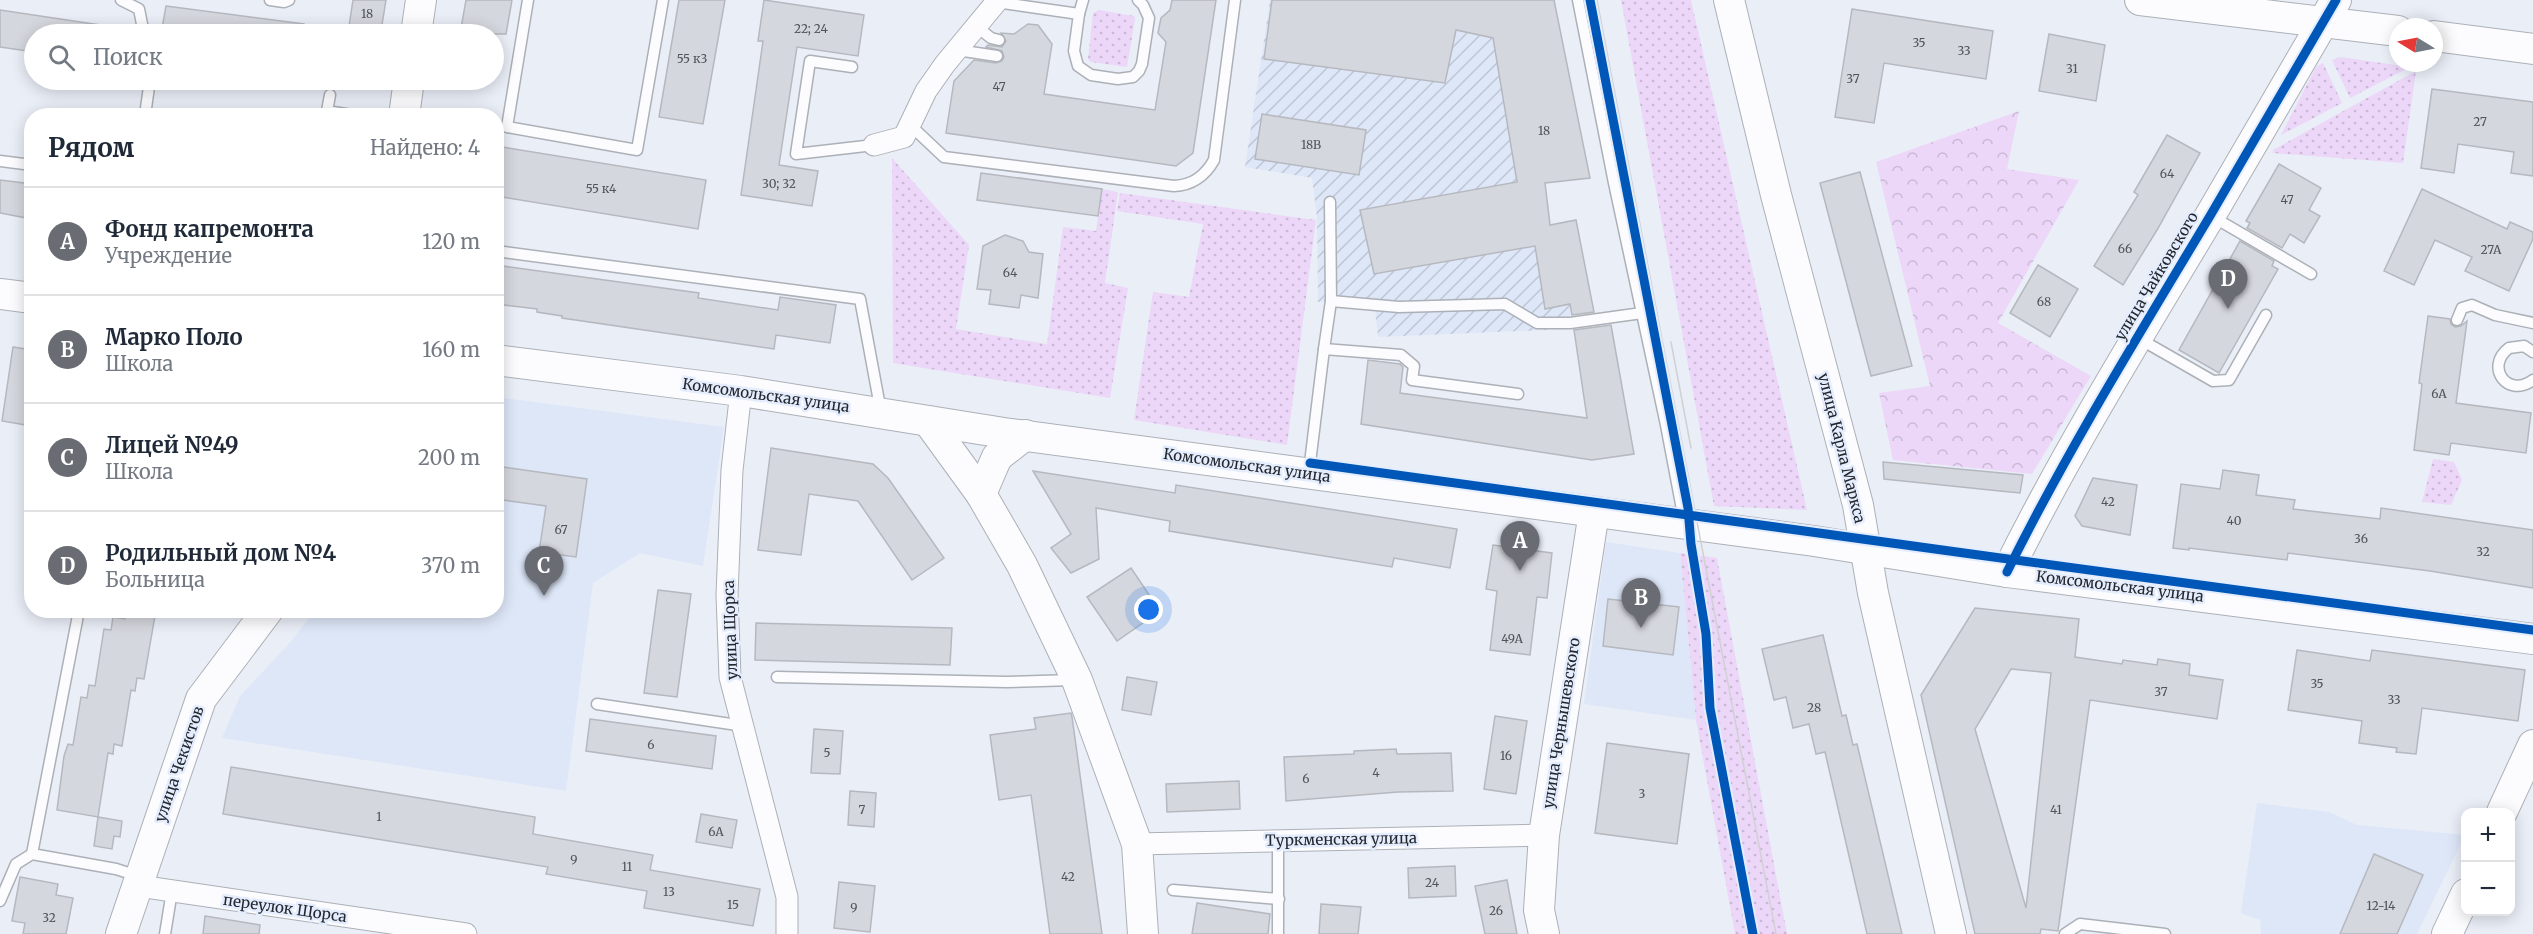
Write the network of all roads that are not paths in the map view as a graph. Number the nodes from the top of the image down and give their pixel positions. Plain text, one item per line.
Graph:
1 (109, 0) edge
2 (270, 0) edge
3 (289, 0) edge
4 (421, 0) edge
5 (528, 0) edge
6 (663, 0) edge
7 (1083, 0) edge
8 (1138, 0) edge
9 (1235, 0) edge
10 (1578, 0) edge
11 (1712, 0) edge
12 (1729, 0) edge
13 (120, 1) edge
14 (997, 1) edge
15 (2148, 1) edge
16 (2330, 11) edge
17 (1079, 14) junction
18 (142, 24) edge
19 (417, 24) edge
20 (976, 26) junction
21 (2389, 28) edge
22 (2443, 37) edge
23 (999, 40) dead end
24 (2533, 49) edge
25 (957, 50) junction
26 (997, 56) dead end
27 (852, 68) dead end
28 (149, 90) edge
29 (408, 90) edge
30 (330, 95) dead end
31 (146, 108) edge
32 (328, 108) edge
33 (405, 108) edge
34 (910, 125) junction
35 (874, 145) joint
36 (0, 161) edge
37 (24, 164) edge
38 (1330, 202) dead end
39 (2210, 216) junction
40 (504, 252) edge
41 (2311, 274) dead end
42 (0, 294) edge
43 (24, 297) edge
44 (1331, 301) junction
45 (1642, 313) junction
46 (2266, 315) dead end
47 (2457, 320) dead end
48 (2533, 323) edge
49 (2136, 337) junction
50 (1324, 349) junction
51 (2533, 352) edge
52 (504, 361) edge
53 (2533, 380) edge
54 (741, 391) junction
55 (1518, 394) dead end
56 (881, 412) junction
57 (928, 421) junction
58 (1025, 435) junction
59 (1309, 474) junction
60 (981, 494) junction
61 (1594, 512) junction
62 (1682, 515) junction
63 (1856, 548) junction
64 (2007, 572) junction
65 (77, 618) edge
66 (262, 618) edge
67 (2533, 639) edge
68 (777, 677) dead end
69 (1077, 680) junction
70 (597, 704) dead end
71 (744, 726) junction
72 (2533, 745) edge
73 (2504, 808) edge
74 (1544, 835) junction
75 (1278, 841) junction
76 (1137, 844) junction
77 (32, 854) junction
78 (140, 882) junction
79 (1173, 890) dead end
80 (172, 891) junction
81 (1279, 899) junction
82 (0, 901) edge
83 (2461, 905) edge
84 (370, 927) edge
85 (121, 934) edge
86 (165, 934) edge
87 (466, 934) edge
88 (787, 934) edge
89 (1143, 934) edge
90 (1278, 934) edge
91 (1544, 934) edge
92 (1933, 934) edge
93 (1951, 934) edge
94 (2065, 934) edge
95 (2165, 934) edge
96 (2447, 934) edge

1 - 13 lane
2 - 3 lane
4 - 19 main road
5 - 6 lane
7 - 17 lane
8 - 17 lane
9 - 34 lane
10 - 45 lane
11 - 63 main road, улица Карла Маркса
12 - 63 main road, улица Карла Маркса
13 - 18 lane
14 - 17 lane
14 - 20 street
15 - 16 main road
16 - 21 main road
16 - 39 main road, улица Чайковского
20 - 23 lane
20 - 25 street
22 - 24 main road
25 - 26 lane
25 - 34 street
27 - 35 lane
28 - 31 lane
29 - 33 main road
30 - 32 lane
34 - 35 street
36 - 37 lane
38 - 44 lane
39 - 41 lane
39 - 49 main road, улица Чайковского
40 - 56 lane
42 - 43 main road
44 - 45 lane
44 - 50 lane
45 - 62 lane
46 - 49 lane
47 - 48 lane
49 - 64 main road, улица Чайковского
50 - 55 lane
50 - 59 lane
51 - 53 lane
52 - 54 main road, Комсомольская улица
54 - 56 main road, Комсомольская улица
54 - 71 street, улица Щорса
56 - 57 main road, Комсомольская улица
57 - 58 main road, Комсомольская улица
57 - 60 main road
58 - 59 main road, Комсомольская улица
58 - 60 main road
59 - 61 main road, Комсомольская улица
60 - 69 main road
61 - 62 main road, Комсомольская улица
61 - 74 main road, улица Чернышевского
62 - 63 main road, Комсомольская улица
63 - 64 main road, Комсомольская улица
63 - 92 main road, улица Карла Маркса
63 - 93 main road, улица Карла Маркса
64 - 67 main road, Комсомольская улица
65 - 77 lane
66 - 78 main road, улица Чекистов
68 - 69 lane
69 - 76 main road
70 - 71 lane
71 - 88 street, улица Щорса
72 - 73 main road
74 - 75 street, Туркменская улица
74 - 91 main road, улица Чернышевского
75 - 76 street, Туркменская улица
75 - 81 lane
76 - 89 main road
77 - 78 lane
77 - 82 lane
78 - 80 street, переулок Щорса
78 - 85 main road, улица Чекистов
79 - 81 lane
80 - 84 street, переулок Щорса
80 - 86 lane
81 - 90 lane
83 - 96 main road
84 - 87 street, переулок Щорса
94 - 95 lane

